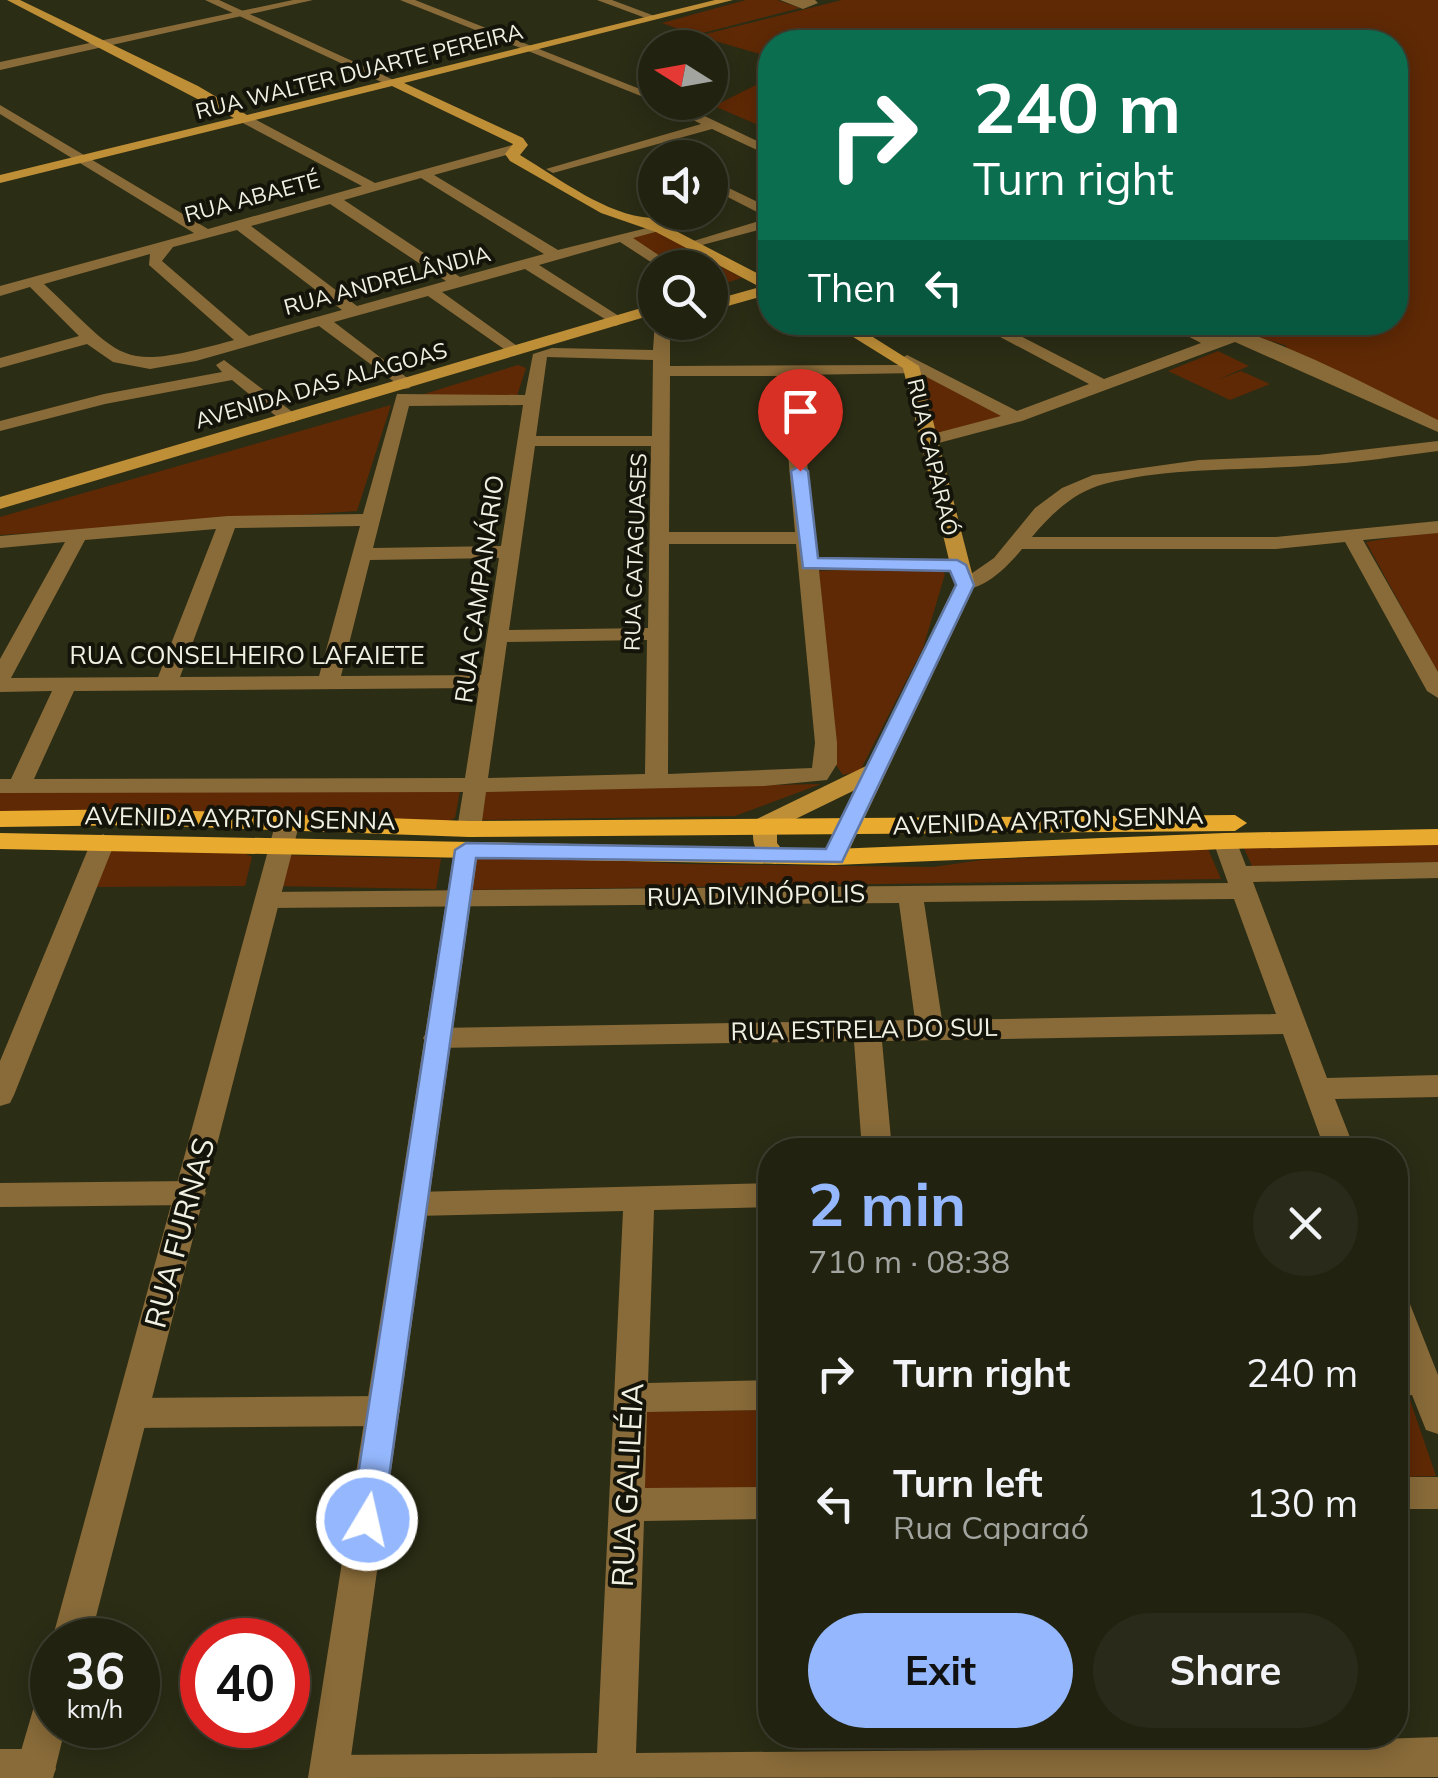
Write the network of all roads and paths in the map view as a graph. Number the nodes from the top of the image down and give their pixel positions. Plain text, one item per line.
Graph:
1 (12, 0) edge
2 (210, 0) edge
3 (308, 0) edge
4 (405, 0) edge
5 (602, 0) edge
6 (728, 0) edge
7 (785, 0) edge
8 (804, 0) edge
9 (704, 2) edge
10 (242, 17) junction
11 (654, 18) junction
12 (102, 45) junction
13 (532, 48) junction
14 (9, 50) dead end
15 (27, 61) junction
16 (0, 66) edge
17 (392, 82) junction
18 (638, 92) edge
19 (0, 110) edge
20 (246, 120) junction
21 (697, 120) edge
22 (709, 126) junction
23 (635, 145) junction
24 (638, 147) edge
25 (758, 147) edge
26 (532, 159) junction
27 (80, 160) junction
28 (422, 174) junction
29 (0, 179) edge
30 (373, 187) junction
31 (728, 192) edge
32 (331, 198) junction
33 (758, 208) edge
34 (638, 218) edge
35 (638, 223) edge
36 (239, 224) junction
37 (758, 226) edge
38 (654, 230) edge
39 (660, 230) edge
40 (204, 233) junction
41 (623, 238) junction
42 (171, 242) junction
43 (692, 246) junction
44 (642, 250) edge
45 (557, 256) junction
46 (528, 264) junction
47 (758, 278) edge
48 (33, 282) junction
49 (459, 283) junction
50 (758, 284) edge
51 (4, 286) edge
52 (758, 286) edge
53 (728, 289) edge
54 (431, 290) junction
55 (728, 298) edge
56 (355, 312) junction
57 (638, 314) edge
58 (322, 321) junction
59 (616, 321) junction
60 (79, 324) junction
61 (638, 325) edge
62 (592, 334) junction
63 (859, 335) edge
64 (1005, 335) edge
65 (1037, 335) edge
66 (1211, 335) edge
67 (1220, 335) edge
68 (92, 337) junction
69 (663, 340) edge
70 (1227, 340) junction
71 (246, 342) junction
72 (0, 345) edge
73 (514, 351) junction
74 (208, 352) junction
75 (545, 354) junction
76 (0, 363) edge
77 (664, 363) junction
78 (910, 365) junction
79 (790, 370) junction
80 (235, 374) junction
81 (1122, 378) junction
82 (431, 382) junction
83 (1103, 385) junction
84 (403, 395) junction
85 (534, 400) junction
86 (1016, 417) junction
87 (289, 418) junction
88 (0, 426) edge
89 (1438, 426) edge
90 (931, 440) junction
91 (528, 441) junction
92 (663, 441) junction
93 (1438, 446) edge
94 (0, 503) edge
95 (0, 515) edge
96 (372, 520) junction
97 (228, 522) junction
98 (1438, 527) edge
99 (78, 536) junction
100 (660, 538) junction
101 (806, 538) junction
102 (1352, 538) junction
103 (0, 542) edge
104 (1020, 543) junction
105 (512, 552) junction
106 (364, 554) junction
107 (809, 564) junction
108 (961, 575) junction
109 (657, 634) junction
110 (500, 636) junction
111 (493, 681) junction
112 (0, 682) edge
113 (167, 682) junction
114 (68, 684) junction
115 (328, 684) junction
116 (1438, 691) edge
117 (872, 772) junction
118 (656, 782) junction
119 (478, 785) junction
120 (10, 786) edge
121 (0, 819) edge
122 (1438, 820) edge
123 (765, 824) junction
124 (846, 828) junction
125 (284, 835) junction
126 (1438, 837) edge
127 (467, 840) junction
128 (1226, 840) junction
129 (0, 841) edge
130 (102, 842) junction
131 (775, 856) junction
132 (834, 857) junction
133 (1437, 872) edge
134 (1241, 883) junction
135 (910, 892) junction
136 (268, 900) junction
137 (458, 900) junction
138 (1291, 1024) junction
139 (930, 1028) junction
140 (867, 1029) junction
141 (437, 1038) junction
142 (1438, 1086) edge
143 (1318, 1089) junction
144 (0, 1095) edge
145 (876, 1138) edge
146 (1336, 1138) edge
147 (191, 1193) junction
148 (0, 1195) edge
149 (758, 1195) edge
150 (639, 1196) junction
151 (416, 1204) junction
152 (1409, 1380) edge
153 (758, 1395) edge
154 (633, 1398) junction
155 (383, 1411) junction
156 (132, 1413) junction
157 (1438, 1419) edge
158 (1438, 1493) edge
159 (1408, 1494) edge
160 (758, 1503) edge
161 (626, 1505) junction
162 (77, 1618) edge
163 (34, 1748) edge
164 (1438, 1757) edge
165 (23, 1772) edge
166 (1091, 1774) edge
167 (616, 1775) junction
168 (328, 1777) edge

1 - 12 main road
2 - 10 street
3 - 10 street
4 - 13 street
5 - 11 street
6 - 9 main road, RUA WALTER DUARTE PEREIRA
7 - 8 street
9 - 11 main road, RUA WALTER DUARTE PEREIRA
10 - 12 street
10 - 17 street
11 - 13 main road, RUA WALTER DUARTE PEREIRA
12 - 15 street
12 - 20 main road
13 - 17 main road, RUA WALTER DUARTE PEREIRA
13 - 18 street
14 - 15 street
15 - 16 street
17 - 20 main road, RUA WALTER DUARTE PEREIRA
17 - 26 main road
19 - 27 street
20 - 27 main road, RUA WALTER DUARTE PEREIRA
20 - 30 street
21 - 22 street
22 - 23 street, RUA ABAETÉ
22 - 25 street
23 - 24 street
23 - 26 street, RUA ABAETÉ
26 - 28 street, RUA ABAETÉ
26 - 34 main road
26 - 35 main road
27 - 29 main road, RUA WALTER DUARTE PEREIRA
27 - 40 street
28 - 30 street, RUA ABAETÉ
28 - 45 street
30 - 32 street, RUA ABAETÉ
31 - 33 street
32 - 36 street, RUA ABAETÉ
32 - 49 street
36 - 40 street, RUA ABAETÉ
36 - 56 street
37 - 43 street
38 - 41 street, RUA ANDRELÂNDIA
39 - 43 main road
40 - 42 street, RUA ABAETÉ
41 - 44 street
41 - 45 street, RUA ANDRELÂNDIA
42 - 48 street, RUA ABAETÉ
42 - 71 street
43 - 47 main road
45 - 46 street, RUA ANDRELÂNDIA
46 - 49 street, RUA ANDRELÂNDIA
46 - 59 street
48 - 51 street, RUA ABAETÉ
48 - 60 street
49 - 54 street, RUA ANDRELÂNDIA
50 - 53 main road
52 - 55 main road
54 - 56 street, RUA ANDRELÂNDIA
54 - 73 street
56 - 58 street, RUA ANDRELÂNDIA
57 - 59 main road, AVENIDA DAS ALAGOAS
58 - 71 street, RUA ANDRELÂNDIA
58 - 84 street
59 - 62 main road, AVENIDA DAS ALAGOAS
60 - 68 street
60 - 72 street
61 - 62 main road, AVENIDA DAS ALAGOAS
62 - 73 main road, AVENIDA DAS ALAGOAS
62 - 75 main road, AVENIDA DAS ALAGOAS
63 - 78 main road
64 - 83 street
65 - 81 street
66 - 70 street
67 - 70 street
68 - 74 street, RUA ANDRELÂNDIA
68 - 76 street
69 - 77 street, RUA CATAGUASES
70 - 81 street
70 - 89 street
71 - 74 street, RUA ANDRELÂNDIA
73 - 82 main road, AVENIDA DAS ALAGOAS
74 - 80 street
75 - 77 street
75 - 82 main road, AVENIDA DAS ALAGOAS
75 - 85 street, RUA CAMPANÁRIO
77 - 79 street
77 - 92 street, RUA CATAGUASES
78 - 79 street
78 - 86 street
78 - 90 main road, RUA CAPARAÓ
79 - 101 street
80 - 87 street
80 - 88 street
81 - 83 street
82 - 84 main road, AVENIDA DAS ALAGOAS
83 - 86 street
84 - 85 street
84 - 87 main road, AVENIDA DAS ALAGOAS
84 - 95 main road, AVENIDA DAS ALAGOAS
84 - 96 street
85 - 91 street, RUA CAMPANÁRIO
86 - 90 street
87 - 94 main road, AVENIDA DAS ALAGOAS
90 - 108 main road, RUA CAPARAÓ
91 - 92 street
91 - 105 street, RUA CAMPANÁRIO
92 - 100 street, RUA CATAGUASES
93 - 104 street
96 - 97 street
96 - 106 street
97 - 99 street
97 - 113 street
98 - 102 street
99 - 103 street
99 - 112 street
100 - 101 street
100 - 109 street, RUA CATAGUASES
101 - 107 street
102 - 104 street
102 - 116 street
104 - 108 street
105 - 106 street
105 - 110 street, RUA CAMPANÁRIO
106 - 115 street
107 - 108 street
107 - 118 street
108 - 117 main road
109 - 110 street
109 - 118 street, RUA CATAGUASES
110 - 111 street, RUA CAMPANÁRIO
111 - 115 street, RUA CONSELHEIRO LAFAIETE
111 - 119 street, RUA CAMPANÁRIO
112 - 114 street, RUA CONSELHEIRO LAFAIETE
113 - 114 street, RUA CONSELHEIRO LAFAIETE
113 - 115 street, RUA CONSELHEIRO LAFAIETE
114 - 120 street
117 - 123 main road
117 - 124 main road
118 - 119 street
119 - 120 street
119 - 127 street, RUA CAMPANÁRIO
121 - 125 main road, AVENIDA AYRTON SENNA
122 - 124 main road, AVENIDA AYRTON SENNA
123 - 124 main road, AVENIDA AYRTON SENNA
123 - 127 main road, AVENIDA AYRTON SENNA
123 - 131 main road
124 - 132 main road
125 - 127 main road, AVENIDA AYRTON SENNA
125 - 130 main road, AVENIDA AYRTON SENNA
125 - 136 street, RUA FURNAS
126 - 128 main road, AVENIDA AYRTON SENNA
127 - 131 main road, AVENIDA AYRTON SENNA
127 - 137 street, RUA CAMPANÁRIO
128 - 132 main road, AVENIDA AYRTON SENNA
128 - 134 street
129 - 130 main road, AVENIDA AYRTON SENNA
130 - 144 street
131 - 132 main road, AVENIDA AYRTON SENNA
133 - 134 street, RUA DIVINÓPOLIS
134 - 135 street, RUA DIVINÓPOLIS
134 - 138 street
135 - 137 street, RUA DIVINÓPOLIS
135 - 139 street
136 - 137 street, RUA DIVINÓPOLIS
136 - 147 street, RUA FURNAS
137 - 141 street, RUA CAMPANÁRIO
138 - 139 street, RUA ESTRELA DO SUL
138 - 143 street
139 - 140 street, RUA ESTRELA DO SUL
140 - 141 street, RUA ESTRELA DO SUL
140 - 145 street
141 - 151 street, RUA CAMPANÁRIO
142 - 143 street
143 - 146 street
147 - 148 street
147 - 156 street, RUA FURNAS
149 - 150 street
150 - 151 street
150 - 154 street, RUA GALILÉIA
151 - 155 street, RUA CAMPANÁRIO
152 - 157 street
153 - 154 street
154 - 161 street, RUA GALILÉIA
155 - 156 street
155 - 168 street, RUA CAMPANÁRIO
156 - 162 street, RUA FURNAS
158 - 159 street
160 - 161 street
161 - 167 street, RUA GALILÉIA
163 - 165 street
164 - 166 street
166 - 167 street
167 - 168 street

